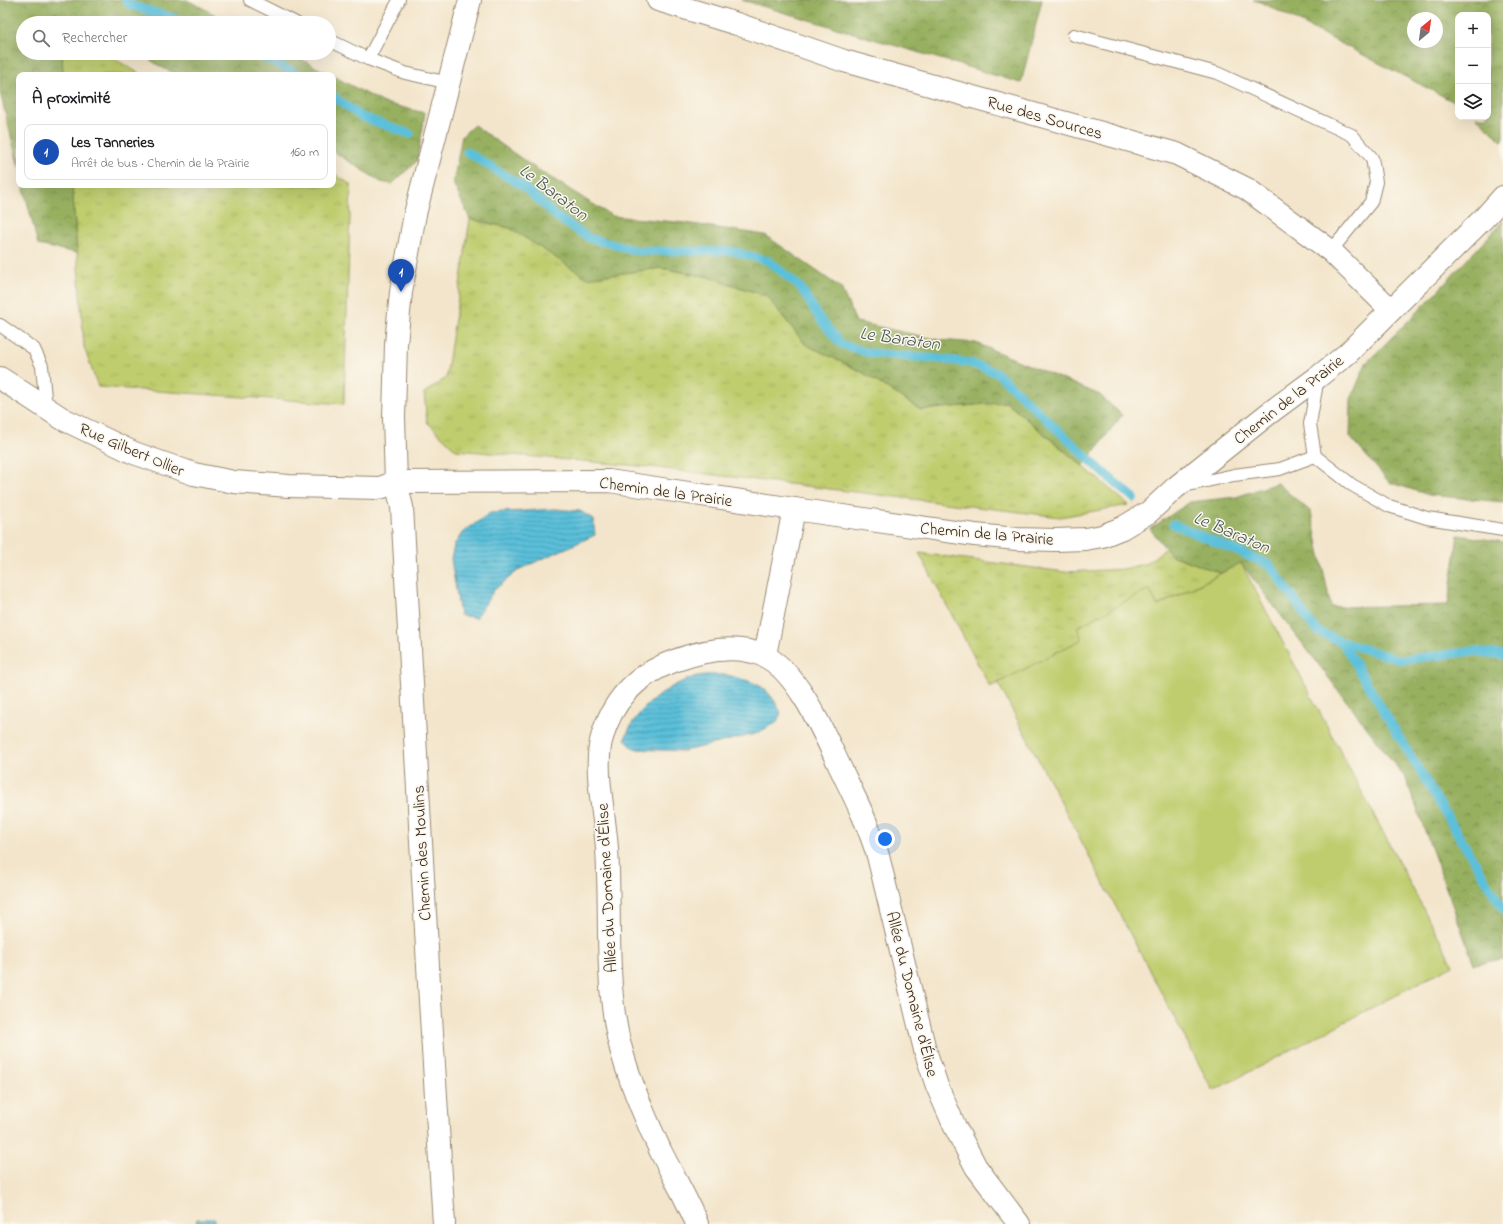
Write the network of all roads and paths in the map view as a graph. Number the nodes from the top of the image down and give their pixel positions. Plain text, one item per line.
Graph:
1 (250, 0) edge
2 (399, 0) edge
3 (470, 0) edge
4 (658, 0) edge
5 (282, 16) edge
6 (1074, 35) dead end
7 (336, 43) edge
8 (368, 59) junction
9 (449, 83) junction
10 (1503, 197) edge
11 (1331, 252) junction
12 (1391, 310) junction
13 (0, 325) edge
14 (1318, 377) junction
15 (0, 378) edge
16 (46, 408) junction
17 (1315, 456) junction
18 (396, 482) junction
19 (1175, 488) junction
20 (794, 509) junction
21 (1503, 530) edge
22 (764, 655) junction
23 (444, 1224) edge
24 (697, 1224) edge
25 (1019, 1224) edge

1 - 5 lane
2 - 8 lane
3 - 9 street, Chemin des Moulins
4 - 11 street, Rue des Sources
6 - 11 lane
7 - 8 lane
8 - 9 lane
9 - 18 street, Chemin des Moulins
10 - 12 street, Chemin de la Prairie
11 - 12 street, Rue des Sources
12 - 14 street, Chemin de la Prairie
13 - 16 lane
14 - 17 lane
14 - 19 street, Chemin de la Prairie
15 - 16 street, Rue Gilbert Ollier
16 - 18 street, Rue Gilbert Ollier
17 - 19 lane
17 - 21 lane
18 - 20 street, Chemin de la Prairie
18 - 23 street, Chemin des Moulins
19 - 20 street, Chemin de la Prairie
20 - 22 street
22 - 24 street, Allée du Domaine d'Élise
22 - 25 street, Allée du Domaine d'Élise

